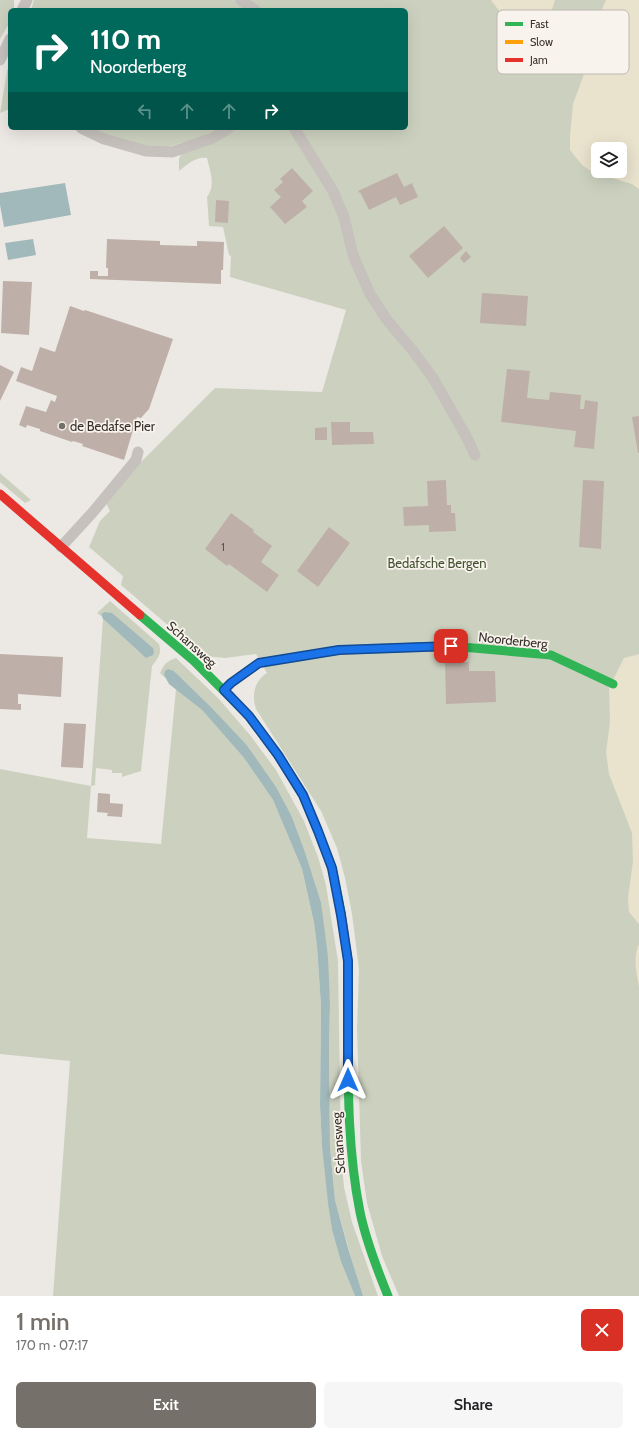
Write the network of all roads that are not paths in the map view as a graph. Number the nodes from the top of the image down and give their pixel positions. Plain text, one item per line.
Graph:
1 (241, 0) edge
2 (252, 8) edge
3 (8, 43) edge
4 (0, 60) edge
5 (85, 130) edge
6 (226, 130) edge
7 (295, 130) edge
8 (138, 452) dead end
9 (475, 455) dead end
10 (0, 494) edge
11 (61, 547) junction
12 (613, 684) dead end
13 (224, 690) junction
14 (388, 1296) edge

1 - 2 lane
3 - 4 lane
5 - 6 lane
7 - 9 lane
8 - 11 lane
10 - 11 street, Schansweg
11 - 13 street, Schansweg
12 - 13 street, Noorderberg
13 - 14 street, Schansweg

